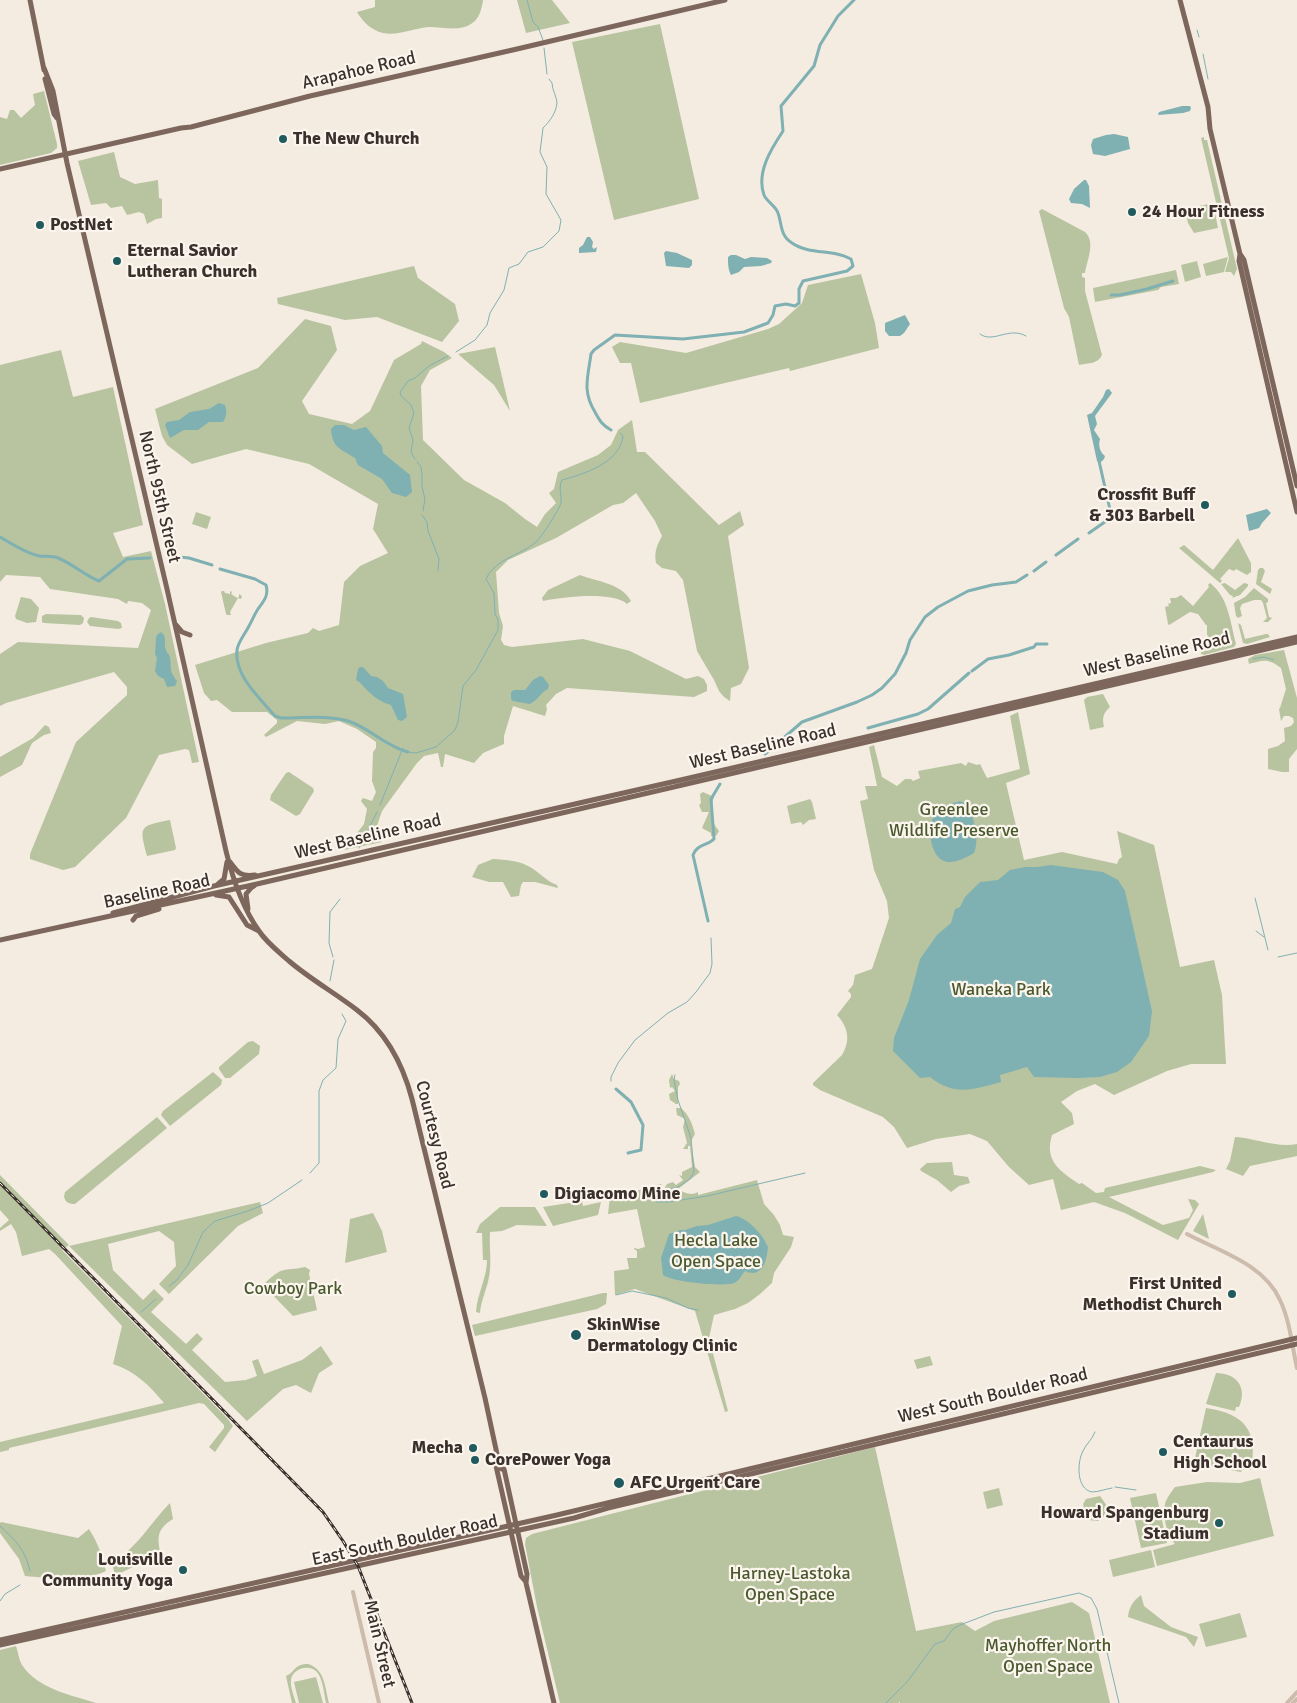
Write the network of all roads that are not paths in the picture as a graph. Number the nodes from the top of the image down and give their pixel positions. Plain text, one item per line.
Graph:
1 (30, 0) edge
2 (725, 0) edge
3 (1180, 0) edge
4 (65, 154) junction
5 (0, 169) edge
6 (1240, 254) junction
7 (1297, 486) edge
8 (1297, 512) edge
9 (174, 623) junction
10 (1297, 636) edge
11 (1297, 642) edge
12 (181, 651) junction
13 (950, 721) junction
14 (228, 859) junction
15 (273, 874) junction
16 (234, 882) junction
17 (257, 884) junction
18 (214, 886) junction
19 (236, 889) junction
20 (210, 894) junction
21 (168, 904) junction
22 (250, 914) junction
23 (133, 920) dead end
24 (84, 921) junction
25 (259, 931) junction
26 (0, 940) edge
27 (1187, 1234) dead end
28 (1294, 1341) edge
29 (1297, 1368) edge
30 (498, 1457) junction
31 (696, 1484) junction
32 (514, 1513) junction
33 (507, 1514) junction
34 (529, 1521) junction
35 (517, 1524) junction
36 (510, 1525) junction
37 (498, 1528) junction
38 (518, 1531) junction
39 (511, 1532) junction
40 (526, 1583) junction
41 (353, 1592) dead end
42 (119, 1616) junction
43 (0, 1640) edge
44 (0, 1645) edge
45 (1297, 1692) edge
46 (1297, 1698) edge
47 (379, 1703) edge
48 (554, 1703) edge
49 (1287, 1703) edge
50 (1293, 1703) edge

1 - 4 main road, North 95th Street
2 - 4 main road, Arapahoe Road
3 - 6 main road
4 - 5 main road, Arapahoe Road
4 - 9 main road, North 95th Street
6 - 7 main road
6 - 8 main road
9 - 12 main road, North 95th Street
9 - 12 main road
10 - 13 main road, West Baseline Road
11 - 13 main road, West Baseline Road
12 - 14 main road, North 95th Street
13 - 15 main road, West Baseline Road
13 - 17 main road, West Baseline Road
14 - 15 main road
14 - 16 main road, North 95th Street
14 - 18 main road
15 - 16 main road, West Baseline Road
16 - 18 main road, Baseline Road
16 - 19 main road, Courtesy Road
17 - 19 main road, West Baseline Road
17 - 22 main road
18 - 24 main road, Baseline Road
19 - 20 main road, Baseline Road
19 - 22 main road, Courtesy Road
20 - 21 main road, Baseline Road
20 - 25 main road
21 - 23 main road
21 - 24 main road, Baseline Road
22 - 25 main road, Courtesy Road
24 - 26 main road, Baseline Road
25 - 30 main road, Courtesy Road
27 - 28 street
28 - 29 street
28 - 31 main road, West South Boulder Road
30 - 32 main road, Courtesy Road
30 - 33 main road, Courtesy Road
31 - 34 main road, East South Boulder Road
31 - 38 main road, East South Boulder Road
32 - 34 main road
32 - 35 main road, Courtesy Road
33 - 36 main road, Courtesy Road
33 - 37 main road
34 - 35 main road, East South Boulder Road
35 - 36 main road, East South Boulder Road
35 - 38 main road, Courtesy Road
36 - 37 main road, East South Boulder Road
36 - 39 main road, Courtesy Road
37 - 42 main road, East South Boulder Road
38 - 39 main road, East South Boulder Road
38 - 40 main road, Courtesy Road
39 - 40 main road, Courtesy Road
39 - 42 main road, East South Boulder Road
40 - 48 main road, Courtesy Road
41 - 47 street, Main Street
42 - 43 main road
42 - 44 main road
45 - 49 street
46 - 50 street

